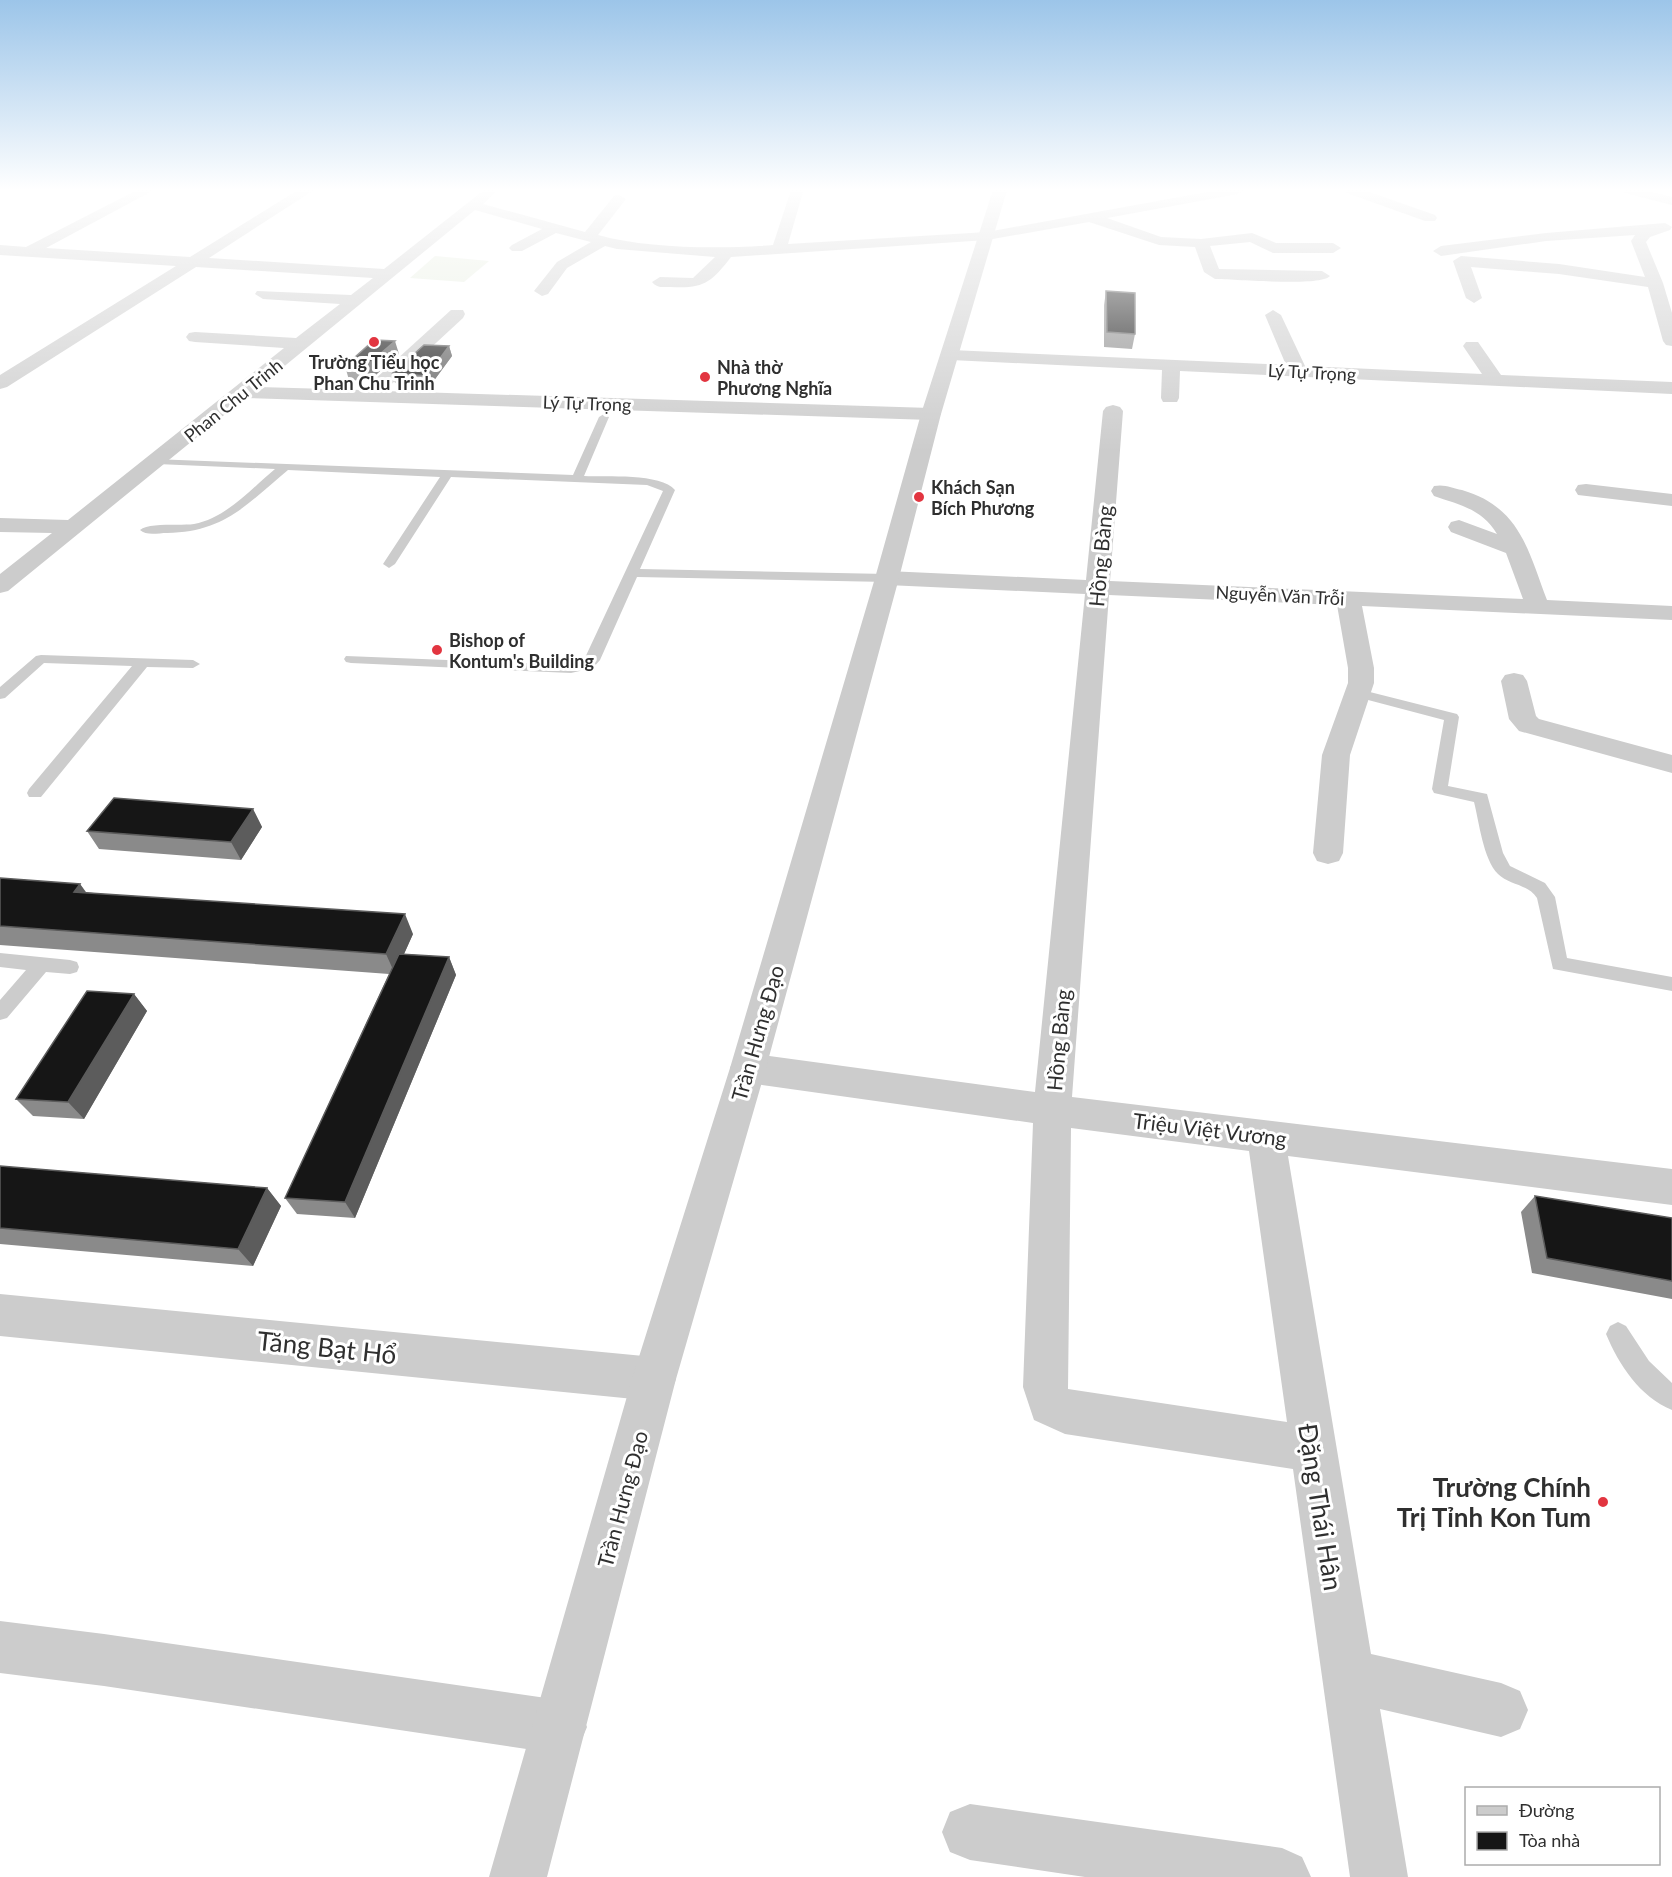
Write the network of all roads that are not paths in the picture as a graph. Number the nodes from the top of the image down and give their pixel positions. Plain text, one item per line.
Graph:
1 (166, 278) edge
2 (383, 278) edge
3 (552, 278) edge
4 (706, 278) edge
5 (974, 278) edge
6 (1467, 278) edge
7 (1617, 278) edge
8 (1654, 278) edge
9 (660, 282) dead end
10 (1654, 283) junction
11 (542, 291) dead end
12 (263, 294) dead end
13 (1474, 298) dead end
14 (356, 300) junction
15 (457, 314) dead end
16 (1273, 315) dead end
17 (195, 337) dead end
18 (1672, 341) edge
19 (301, 344) junction
20 (1472, 346) dead end
21 (951, 355) junction
22 (1171, 365) junction
23 (1298, 371) junction
24 (1495, 380) junction
25 (0, 383) edge
26 (1672, 388) edge
27 (243, 392) junction
28 (368, 396) junction
29 (1170, 398) dead end
30 (1113, 411) dead end
31 (931, 414) junction
32 (604, 417) dead end
33 (157, 461) junction
34 (285, 466) junction
35 (447, 474) junction
36 (577, 479) junction
37 (1586, 490) dead end
38 (1442, 491) dead end
39 (1672, 500) edge
40 (0, 525) edge
41 (74, 527) junction
42 (1459, 527) dead end
43 (146, 530) dead end
44 (1514, 548) junction
45 (389, 564) dead end
46 (632, 573) junction
47 (887, 578) junction
48 (0, 586) edge
49 (1096, 587) junction
50 (1348, 598) junction
51 (1538, 607) junction
52 (1672, 613) edge
53 (351, 660) dead end
54 (143, 662) junction
55 (193, 664) dead end
56 (1514, 681) dead end
57 (1358, 693) junction
58 (0, 695) edge
59 (1672, 765) edge
60 (35, 793) dead end
61 (1328, 853) dead end
62 (0, 960) edge
63 (42, 963) junction
64 (70, 967) dead end
65 (1672, 984) edge
66 (0, 1013) edge
67 (748, 1068) junction
68 (1052, 1110) junction
69 (1266, 1136) junction
70 (1672, 1187) edge
71 (0, 1315) edge
72 (1618, 1334) dead end
73 (654, 1379) junction
74 (1672, 1398) edge
75 (1312, 1449) junction
76 (0, 1647) edge
77 (1347, 1675) junction
78 (1502, 1710) dead end
79 (560, 1726) junction
80 (970, 1832) dead end
81 (1150, 1867) edge
82 (518, 1877) edge
83 (1282, 1877) edge
84 (1379, 1877) edge

1 - 25 street
2 - 14 street, Phan Chu Trinh
3 - 11 street
4 - 9 street
5 - 21 street, Trần Hưng Đạo
6 - 13 street
7 - 10 street
8 - 10 street
10 - 18 street
12 - 14 street
14 - 19 street, Phan Chu Trinh
15 - 28 street
16 - 23 street
17 - 19 street
19 - 27 street, Phan Chu Trinh
20 - 24 street
21 - 22 street, Lý Tự Trọng
21 - 31 street, Trần Hưng Đạo
22 - 23 street, Lý Tự Trọng
22 - 29 street
23 - 24 street, Lý Tự Trọng
24 - 26 street, Lý Tự Trọng
27 - 28 street, Lý Tự Trọng
27 - 33 street, Phan Chu Trinh
28 - 31 street, Lý Tự Trọng
30 - 49 street, Hồng Bàng
31 - 47 street, Trần Hưng Đạo
32 - 36 lane
33 - 34 lane
33 - 41 street, Phan Chu Trinh
34 - 35 lane
34 - 43 lane
35 - 36 lane
35 - 45 lane
36 - 46 lane
37 - 39 street
38 - 44 street
40 - 41 street
41 - 48 street, Phan Chu Trinh
42 - 44 street
44 - 51 street
46 - 47 lane
46 - 53 lane
47 - 49 street, Nguyễn Văn Trỗi
47 - 67 street, Trần Hưng Đạo
49 - 50 street, Nguyễn Văn Trỗi
49 - 68 street, Hồng Bàng
50 - 51 street, Nguyễn Văn Trỗi
50 - 57 street
51 - 52 street, Nguyễn Văn Trỗi
54 - 55 lane
54 - 58 lane
54 - 60 lane
56 - 59 street
57 - 61 street
57 - 65 lane
62 - 63 lane
63 - 64 lane
63 - 66 lane
67 - 68 street, Triệu Việt Vương
67 - 73 street, Trần Hưng Đạo
68 - 69 street, Triệu Việt Vương
68 - 75 street, Hồng Bàng
69 - 70 street, Triệu Việt Vương
69 - 75 street, Đặng Thái Hân
71 - 73 street, Tăng Bạt Hổ
72 - 74 lane
73 - 79 street, Trần Hưng Đạo
75 - 77 street, Đặng Thái Hân
76 - 79 street
77 - 78 street
77 - 84 street, Đặng Thái Hân
79 - 82 street, Trần Hưng Đạo
80 - 81 street
81 - 83 street

